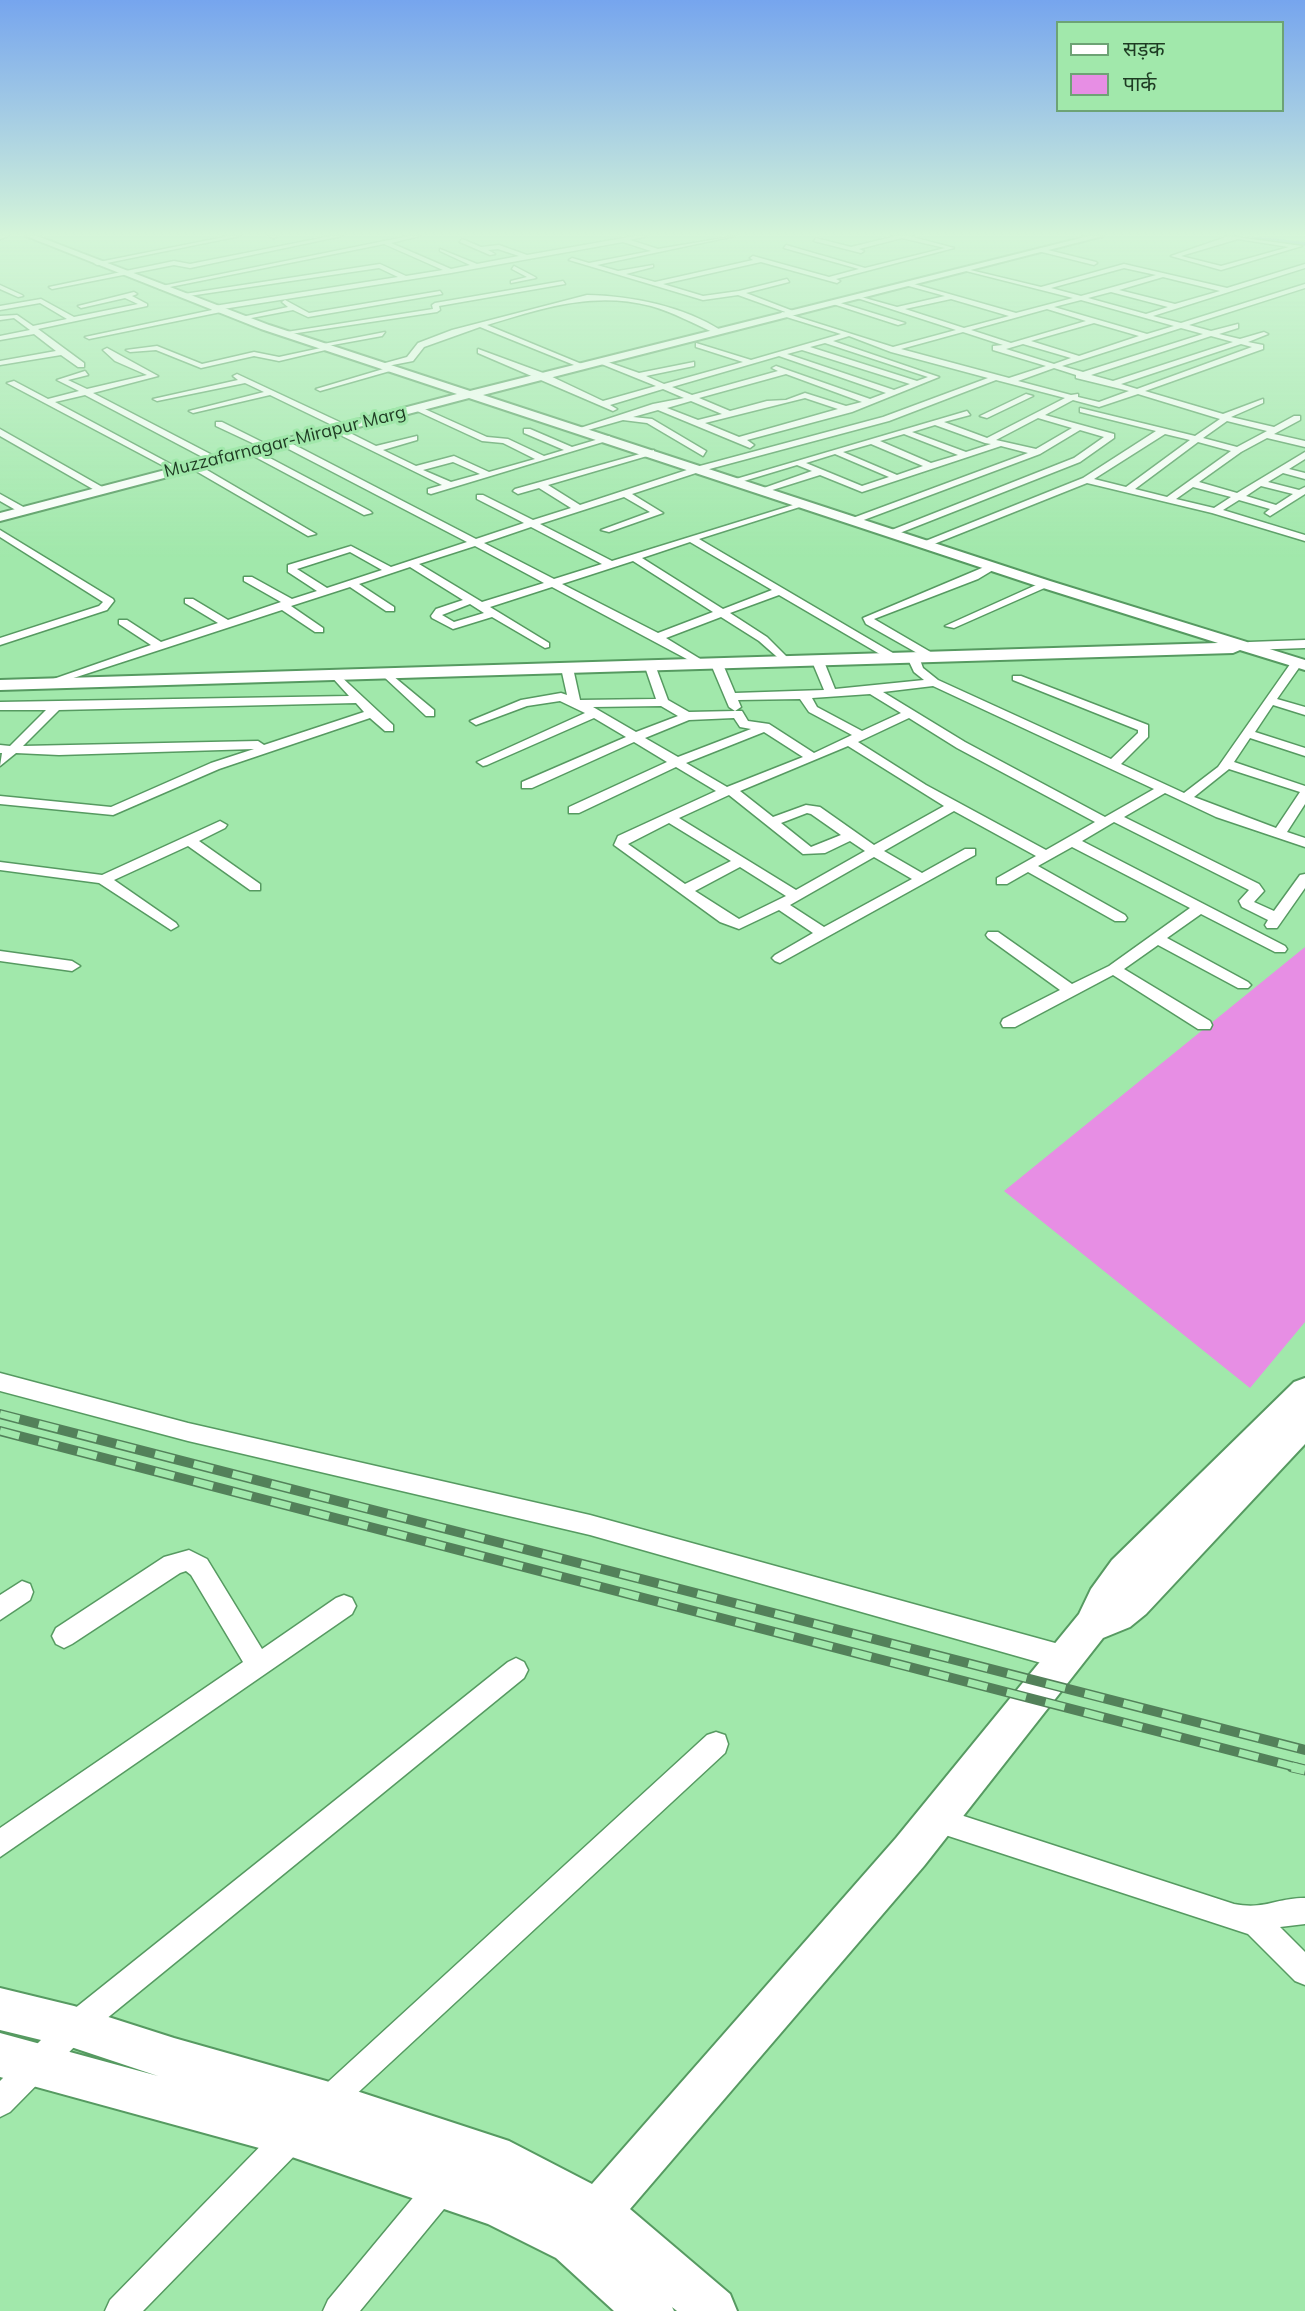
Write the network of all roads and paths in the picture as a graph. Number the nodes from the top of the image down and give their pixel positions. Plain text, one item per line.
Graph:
1 (51, 344) edge
2 (138, 344) edge
3 (319, 344) edge
4 (336, 344) edge
5 (424, 344) edge
6 (527, 344) edge
7 (668, 344) edge
8 (815, 344) edge
9 (835, 344) edge
10 (877, 344) edge
11 (917, 344) edge
12 (980, 344) edge
13 (1007, 344) edge
14 (1016, 344) edge
15 (1030, 344) edge
16 (1124, 344) edge
17 (1177, 344) edge
18 (1233, 344) edge
19 (1245, 344) edge
20 (699, 345) dead end
21 (1011, 345) junction
22 (326, 346) junction
23 (1118, 346) junction
24 (802, 347) junction
25 (144, 348) junction
26 (997, 349) junction
27 (107, 350) dead end
28 (894, 350) junction
29 (130, 351) dead end
30 (481, 351) dead end
31 (60, 352) junction
32 (779, 354) junction
33 (1015, 354) junction
34 (1146, 354) junction
35 (872, 356) junction
36 (1003, 358) dead end
37 (1079, 358) junction
38 (279, 359) junction
39 (602, 361) junction
40 (753, 362) junction
41 (990, 362) dead end
42 (1176, 362) junction
43 (0, 363) edge
44 (691, 363) dead end
45 (261, 364) dead end
46 (1054, 366) junction
47 (387, 367) junction
48 (581, 367) junction
49 (965, 370) junction
50 (237, 372) dead end
51 (785, 372) junction
52 (1082, 375) junction
53 (544, 376) junction
54 (638, 376) junction
55 (994, 377) junction
56 (247, 380) junction
57 (755, 380) junction
58 (1009, 382) junction
59 (11, 383) dead end
60 (981, 383) junction
61 (918, 384) junction
62 (1113, 384) junction
63 (663, 387) junction
64 (777, 388) dead end
65 (320, 389) dead end
66 (722, 389) junction
67 (1040, 389) junction
68 (86, 392) junction
69 (272, 392) junction
70 (1137, 392) junction
71 (894, 393) junction
72 (475, 394) junction
73 (741, 396) dead end
74 (1029, 396) junction
75 (690, 397) junction
76 (1072, 398) junction
77 (157, 399) dead end
78 (1260, 401) dead end
79 (47, 402) junction
80 (870, 402) junction
81 (1058, 403) junction
82 (603, 404) junction
83 (1100, 405) junction
84 (656, 406) junction
85 (418, 408) junction
86 (845, 409) junction
87 (193, 411) dead end
88 (967, 413) dead end
89 (1129, 413) dead end
90 (730, 414) junction
91 (1036, 415) junction
92 (623, 416) junction
93 (1225, 418) junction
94 (1297, 418) dead end
95 (875, 420) junction
96 (935, 422) junction
97 (219, 424) dead end
98 (698, 424) junction
99 (991, 424) junction
100 (1079, 427) junction
101 (339, 428) junction
102 (581, 429) junction
103 (527, 431) dead end
104 (903, 431) junction
105 (1163, 431) junction
106 (0, 432) edge
107 (1271, 432) junction
108 (414, 438) dead end
109 (609, 439) junction
110 (1197, 439) junction
111 (739, 440) junction
112 (870, 440) junction
113 (988, 441) junction
114 (282, 442) junction
115 (1000, 444) junction
116 (1143, 444) junction
117 (1305, 444) edge
118 (266, 446) junction
119 (1155, 447) dead end
120 (375, 449) junction
121 (249, 450) junction
122 (571, 450) junction
123 (1167, 450) dead end
124 (1238, 450) junction
125 (834, 451) junction
126 (651, 452) junction
127 (1037, 452) junction
128 (703, 453) dead end
129 (768, 453) junction
130 (1179, 453) junction
131 (965, 455) junction
132 (1050, 455) dead end
133 (1305, 455) edge
134 (1064, 457) dead end
135 (214, 459) junction
136 (543, 459) junction
137 (1077, 460) junction
138 (797, 462) junction
139 (192, 465) junction
140 (932, 467) junction
141 (1106, 467) junction
142 (415, 468) junction
143 (176, 469) junction
144 (699, 469) junction
145 (1282, 470) junction
146 (820, 472) junction
147 (489, 475) junction
148 (1305, 476) edge
149 (898, 478) junction
150 (1086, 480) junction
151 (734, 481) junction
152 (1191, 483) junction
153 (1260, 483) junction
154 (541, 485) junction
155 (452, 486) junction
156 (1129, 489) junction
157 (101, 490) junction
158 (763, 490) junction
159 (431, 491) dead end
160 (518, 491) dead end
161 (1302, 492) edge
162 (626, 494) junction
163 (1238, 496) junction
164 (0, 497) edge
165 (480, 497) dead end
166 (1170, 499) junction
167 (803, 503) junction
168 (578, 508) junction
169 (1278, 508) junction
170 (23, 511) junction
171 (1215, 511) junction
172 (367, 513) dead end
173 (0, 517) edge
174 (853, 521) junction
175 (533, 523) junction
176 (1255, 523) junction
177 (1305, 525) edge
178 (606, 530) dead end
179 (0, 533) edge
180 (892, 533) junction
181 (311, 534) dead end
182 (1291, 534) junction
183 (690, 538) junction
184 (1305, 538) edge
185 (475, 543) junction
186 (926, 544) junction
187 (632, 556) junction
188 (411, 564) junction
189 (610, 564) junction
190 (993, 567) junction
191 (389, 570) junction
192 (248, 579) dead end
193 (551, 582) junction
194 (351, 583) junction
195 (1045, 583) junction
196 (324, 591) junction
197 (780, 591) junction
198 (189, 601) dead end
199 (286, 603) junction
200 (478, 603) junction
201 (390, 609) dead end
202 (494, 613) junction
203 (722, 613) junction
204 (123, 622) dead end
205 (225, 623) junction
206 (950, 626) dead end
207 (319, 630) dead end
208 (657, 638) junction
209 (0, 642) edge
210 (158, 645) junction
211 (545, 645) dead end
212 (1305, 646) edge
213 (1255, 648) junction
214 (922, 657) junction
215 (894, 658) junction
216 (817, 659) junction
217 (784, 660) junction
218 (707, 662) junction
219 (650, 664) junction
220 (1301, 664) edge
221 (567, 668) junction
222 (387, 674) junction
223 (336, 675) junction
224 (1017, 678) dead end
225 (934, 682) junction
226 (45, 684) junction
227 (7, 685) edge
228 (872, 690) junction
229 (831, 693) junction
230 (804, 695) junction
231 (731, 697) junction
232 (358, 699) junction
233 (1269, 700) junction
234 (577, 702) junction
235 (663, 702) junction
236 (56, 707) junction
237 (2, 709) edge
238 (1305, 711) edge
239 (372, 713) junction
240 (430, 713) dead end
241 (595, 713) junction
242 (910, 713) junction
243 (738, 714) junction
244 (687, 716) junction
245 (476, 721) dead end
246 (765, 727) junction
247 (389, 728) dead end
248 (1246, 733) junction
249 (635, 737) junction
250 (855, 738) junction
251 (276, 745) junction
252 (0, 749) edge
253 (15, 749) junction
254 (1305, 752) edge
255 (813, 758) junction
256 (0, 762) edge
257 (483, 762) dead end
258 (677, 762) junction
259 (1227, 764) junction
260 (1112, 765) junction
261 (527, 785) dead end
262 (1163, 789) junction
263 (729, 791) junction
264 (1305, 792) edge
265 (1185, 798) junction
266 (0, 800) edge
267 (953, 806) junction
268 (574, 810) dead end
269 (669, 817) junction
270 (1108, 818) junction
271 (771, 822) junction
272 (220, 825) dead end
273 (1279, 834) junction
274 (851, 835) junction
275 (189, 840) junction
276 (1070, 840) junction
277 (1305, 843) edge
278 (875, 852) junction
279 (970, 852) dead end
280 (1046, 856) junction
281 (740, 862) junction
282 (0, 866) edge
283 (1028, 866) junction
284 (103, 878) junction
285 (923, 878) junction
286 (1305, 878) edge
287 (1002, 881) dead end
288 (255, 887) dead end
289 (685, 890) junction
290 (796, 896) junction
291 (780, 905) junction
292 (1201, 907) junction
293 (1120, 918) dead end
294 (1277, 918) junction
295 (171, 926) dead end
296 (824, 934) junction
297 (992, 935) dead end
298 (1158, 939) junction
299 (1262, 939) junction
300 (1280, 949) dead end
301 (0, 956) edge
302 (780, 958) dead end
303 (72, 966) dead end
304 (1114, 969) junction
305 (1243, 985) dead end
306 (1071, 991) junction
307 (1009, 1023) dead end
308 (1203, 1025) dead end
309 (0, 1382) edge
310 (1305, 1391) edge
311 (1305, 1423) edge
312 (1271, 1442) junction
313 (22, 1592) dead end
314 (344, 1606) dead end
315 (0, 1609) edge
316 (64, 1636) dead end
317 (1066, 1658) junction
318 (258, 1665) junction
319 (516, 1670) dead end
320 (716, 1744) dead end
321 (936, 1819) junction
322 (0, 1844) edge
323 (1305, 1911) edge
324 (1255, 1922) junction
325 (1305, 1971) edge
326 (0, 2009) edge
327 (74, 2027) junction
328 (17, 2059) edge
329 (0, 2102) edge
330 (326, 2103) junction
331 (292, 2135) junction
332 (443, 2187) junction
333 (585, 2227) junction
334 (121, 2311) edge
335 (339, 2311) edge
336 (650, 2311) edge
337 (713, 2311) edge

1 - 31 street
2 - 25 street
3 - 22 main road
4 - 22 street
5 - 47 street
6 - 48 street
7 - 39 main road, Muzzafarnagar-Mirapur Marg
8 - 24 street
9 - 35 street
10 - 28 street
11 - 28 street
12 - 26 street
13 - 21 street
14 - 21 street
15 - 37 street
16 - 23 street
17 - 34 street
18 - 42 street
19 - 70 street
20 - 40 street
21 - 26 street
22 - 38 street
22 - 47 main road
23 - 34 street
23 - 37 street
24 - 32 street
24 - 61 street
25 - 29 street
25 - 38 street
26 - 33 street
27 - 68 street
28 - 35 street
28 - 49 street
30 - 53 street
31 - 43 street
31 - 68 street
32 - 40 street
32 - 71 street
33 - 36 street
33 - 46 street
34 - 42 street
34 - 52 street
35 - 61 street
37 - 46 street
38 - 45 street
39 - 48 main road, Muzzafarnagar-Mirapur Marg
39 - 54 street
40 - 51 street
40 - 63 street
41 - 49 street
42 - 62 street
44 - 54 street
46 - 52 street
46 - 58 street
47 - 65 street
47 - 72 main road
48 - 53 main road, Muzzafarnagar-Mirapur Marg
49 - 55 street
50 - 56 street
51 - 57 street
51 - 80 street
52 - 62 street
52 - 67 street
53 - 72 main road, Muzzafarnagar-Mirapur Marg
53 - 82 street
54 - 63 street
55 - 58 street
55 - 60 street
56 - 69 street
56 - 77 street
57 - 64 street
57 - 66 street
58 - 67 street
59 - 79 street
60 - 74 street
60 - 95 street
61 - 71 street
62 - 70 street
62 - 76 street
63 - 75 street
63 - 82 street
66 - 73 street
66 - 75 street
67 - 76 street
68 - 79 street
68 - 135 street
69 - 87 street
69 - 101 street
70 - 83 street
70 - 93 street
71 - 80 street
72 - 85 main road, Muzzafarnagar-Mirapur Marg
72 - 102 main road
74 - 81 street
74 - 99 street
75 - 84 street
75 - 90 street
76 - 81 street
76 - 83 street
78 - 93 street
79 - 143 street
80 - 86 street
81 - 91 street
81 - 105 street
82 - 92 street
83 - 89 street
84 - 92 street
84 - 98 street
85 - 101 main road, Muzzafarnagar-Mirapur Marg
85 - 136 street
86 - 90 street
86 - 95 street
86 - 111 street
88 - 96 street
90 - 98 street
91 - 99 street
91 - 100 street
92 - 102 street
92 - 128 street
93 - 107 street
93 - 110 street
94 - 107 street
95 - 129 street
96 - 104 street
96 - 113 street
97 - 118 street
98 - 111 street
99 - 113 street
100 - 127 street
100 - 137 street
101 - 114 main road, Muzzafarnagar-Mirapur Marg
101 - 120 street
102 - 109 main road
103 - 122 street
104 - 112 street
104 - 131 street
105 - 110 street
105 - 116 street
106 - 157 street
107 - 117 street
107 - 124 street
108 - 120 street
109 - 122 street
109 - 126 main road
110 - 124 street
110 - 130 street
111 - 129 street
112 - 125 street
112 - 140 street
113 - 115 street
114 - 118 main road, Muzzafarnagar-Mirapur Marg
114 - 185 street
115 - 127 street
115 - 131 street
116 - 119 street
116 - 141 street
118 - 121 main road, Muzzafarnagar-Mirapur Marg
120 - 142 street
121 - 135 main road, Muzzafarnagar-Mirapur Marg
121 - 172 street
122 - 136 street
123 - 130 street
124 - 152 street
125 - 138 street
125 - 149 street
126 - 144 main road
126 - 154 street
127 - 132 street
127 - 174 street
129 - 144 street
130 - 156 street
131 - 140 street
133 - 145 street
134 - 137 street
135 - 139 main road, Muzzafarnagar-Mirapur Marg
136 - 147 street
137 - 141 street
137 - 180 street
138 - 146 street
138 - 151 street
139 - 143 main road, Muzzafarnagar-Mirapur Marg
139 - 181 street
140 - 149 street
141 - 150 street
142 - 147 street
142 - 155 street
143 - 157 main road, Muzzafarnagar-Mirapur Marg
144 - 151 main road
144 - 162 street
145 - 148 street
145 - 153 street
146 - 149 street
146 - 158 street
147 - 155 street
150 - 156 street
150 - 186 street
151 - 158 main road
152 - 163 street
152 - 166 street
153 - 161 street
153 - 163 street
154 - 160 street
154 - 168 street
155 - 159 street
156 - 166 street
157 - 170 main road, Muzzafarnagar-Mirapur Marg
158 - 167 main road
161 - 169 street
162 - 168 street
162 - 178 street
163 - 169 street
163 - 171 street
164 - 170 street
165 - 175 street
166 - 171 street
167 - 174 main road
167 - 183 street
168 - 175 street
169 - 176 street
170 - 173 main road, Muzzafarnagar-Mirapur Marg
171 - 176 street
174 - 180 main road
175 - 185 street
175 - 189 street
176 - 182 street
177 - 182 street
179 - 209 street
180 - 186 main road
182 - 184 street
183 - 187 street
183 - 197 street
185 - 188 street
185 - 193 street
186 - 190 main road
187 - 189 street
187 - 203 street
188 - 191 street
188 - 200 street
189 - 193 street
190 - 195 main road
190 - 214 street
191 - 194 street
191 - 196 street
192 - 199 street
193 - 200 street
193 - 208 street
194 - 196 street
194 - 201 street
195 - 206 street
195 - 213 main road
196 - 199 street
197 - 203 street
197 - 215 street
198 - 205 street
199 - 205 street
199 - 207 street
200 - 202 street
200 - 202 street
202 - 211 street
203 - 208 street
203 - 217 street
204 - 210 street
205 - 210 street
208 - 218 street
210 - 226 street
212 - 213 street
213 - 214 main road
213 - 220 main road
214 - 215 main road
214 - 225 street
215 - 216 main road
216 - 217 main road
216 - 229 street
217 - 218 main road
218 - 219 main road
218 - 231 street
219 - 221 main road
219 - 235 street
220 - 233 street
221 - 222 main road
221 - 234 street
222 - 223 main road
222 - 240 street
223 - 226 main road
223 - 232 street
224 - 260 street
225 - 228 street
225 - 260 street
226 - 227 main road
227 - 237 street
228 - 229 street
228 - 242 street
229 - 230 street
230 - 231 street
230 - 250 street
231 - 243 street
232 - 236 street
232 - 239 street
233 - 238 street
233 - 248 street
234 - 235 street
234 - 241 street
234 - 245 street
235 - 244 street
236 - 237 street
236 - 253 street
239 - 247 street
239 - 251 street
241 - 249 street
241 - 257 street
242 - 250 street
242 - 270 street
243 - 244 street
243 - 246 street
244 - 249 street
246 - 255 street
246 - 258 street
248 - 254 street
248 - 259 street
249 - 258 street
249 - 261 street
250 - 255 street
250 - 267 street
251 - 253 street
251 - 266 street
252 - 253 street
253 - 256 street
255 - 263 street
258 - 263 street
258 - 268 street
259 - 264 street
259 - 265 street
260 - 262 street
262 - 265 street
262 - 270 street
263 - 269 street
263 - 271 street
264 - 273 street
265 - 273 street
267 - 278 street
267 - 280 street
269 - 281 street
269 - 289 street
270 - 276 street
270 - 294 street
271 - 274 street
271 - 274 street
272 - 275 street
273 - 277 street
274 - 278 street
275 - 284 street
275 - 288 street
276 - 280 street
276 - 292 street
278 - 285 street
278 - 290 street
279 - 285 street
280 - 283 street
281 - 289 street
281 - 290 street
282 - 284 street
283 - 287 street
283 - 293 street
284 - 295 street
285 - 296 street
286 - 294 street
289 - 291 street
290 - 291 street
291 - 296 street
292 - 298 street
292 - 299 street
294 - 299 street
296 - 302 street
297 - 306 street
298 - 304 street
298 - 305 street
299 - 300 street
301 - 303 street
304 - 306 street
304 - 308 street
306 - 307 street
309 - 317 street
310 - 312 main road
311 - 312 main road
312 - 317 main road
313 - 315 street
314 - 318 street
316 - 318 street
317 - 321 main road
318 - 322 street
319 - 327 street
320 - 330 street
321 - 324 street
321 - 333 main road
323 - 324 street
324 - 325 street
326 - 327 main road
327 - 328 street
327 - 330 main road
328 - 329 street
328 - 331 main road
330 - 331 street
330 - 333 main road
331 - 332 main road
331 - 334 street
332 - 333 main road
332 - 335 street
333 - 336 main road
333 - 337 main road

